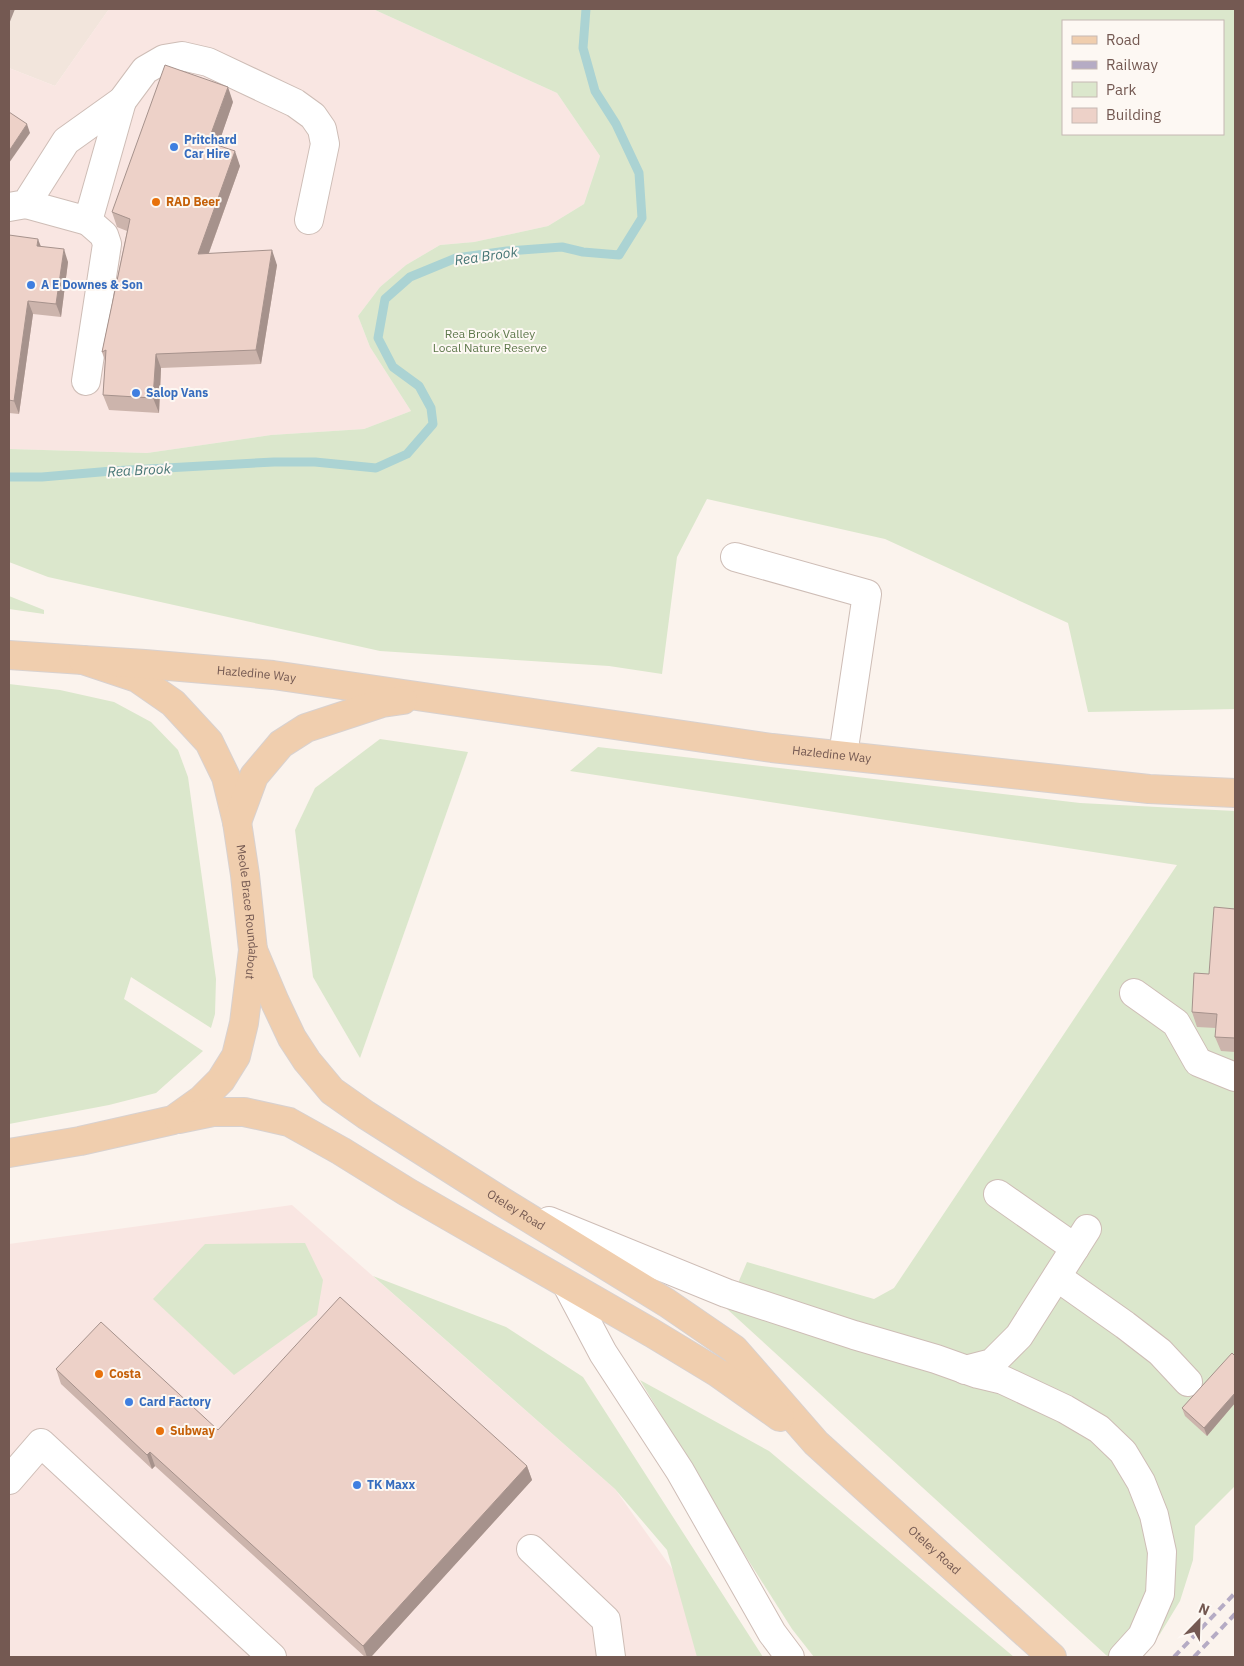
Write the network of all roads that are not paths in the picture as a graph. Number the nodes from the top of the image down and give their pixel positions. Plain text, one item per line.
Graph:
1 (122, 100) junction
2 (17, 206) edge
3 (309, 220) dead end
4 (88, 221) junction
5 (86, 381) dead end
6 (734, 558) dead end
7 (9, 654) edge
8 (83, 660) junction
9 (429, 698) junction
10 (843, 756) junction
11 (1235, 793) edge
12 (237, 822) junction
13 (253, 950) junction
14 (1134, 993) dead end
15 (1235, 1077) edge
16 (173, 1120) junction
17 (9, 1154) edge
18 (998, 1194) dead end
19 (506, 1204) junction
20 (1057, 1277) junction
21 (567, 1285) junction
22 (1019, 1336) junction
23 (965, 1370) junction
24 (1188, 1382) dead end
25 (1043, 1398) junction
26 (816, 1443) junction
27 (9, 1480) edge
28 (531, 1549) dead end
29 (1047, 1653) edge
30 (272, 1657) edge
31 (611, 1657) edge
32 (790, 1657) edge
33 (1123, 1657) edge

1 - 2 lane
1 - 3 lane
1 - 4 lane
2 - 4 lane
4 - 5 lane
6 - 10 lane
7 - 8 main road, Meole Brace Roundabout
8 - 9 main road, Hazledine Way
8 - 12 main road, Meole Brace Roundabout
9 - 10 main road, Hazledine Way
9 - 12 main road, Hazledine Way
10 - 11 main road, Hazledine Way
12 - 13 main road, Meole Brace Roundabout
13 - 16 main road, Meole Brace Roundabout
13 - 19 main road, Oteley Road
14 - 15 lane
16 - 17 main road, Meole Brace Roundabout
16 - 21 main road, Oteley Road
18 - 20 lane
19 - 23 lane
19 - 26 main road, Oteley Road
20 - 22 lane
20 - 24 lane
21 - 26 main road, Oteley Road
21 - 32 lane
22 - 23 lane
22 - 25 lane
23 - 25 lane
25 - 33 lane
26 - 29 main road, Oteley Road
27 - 30 lane
28 - 31 lane

